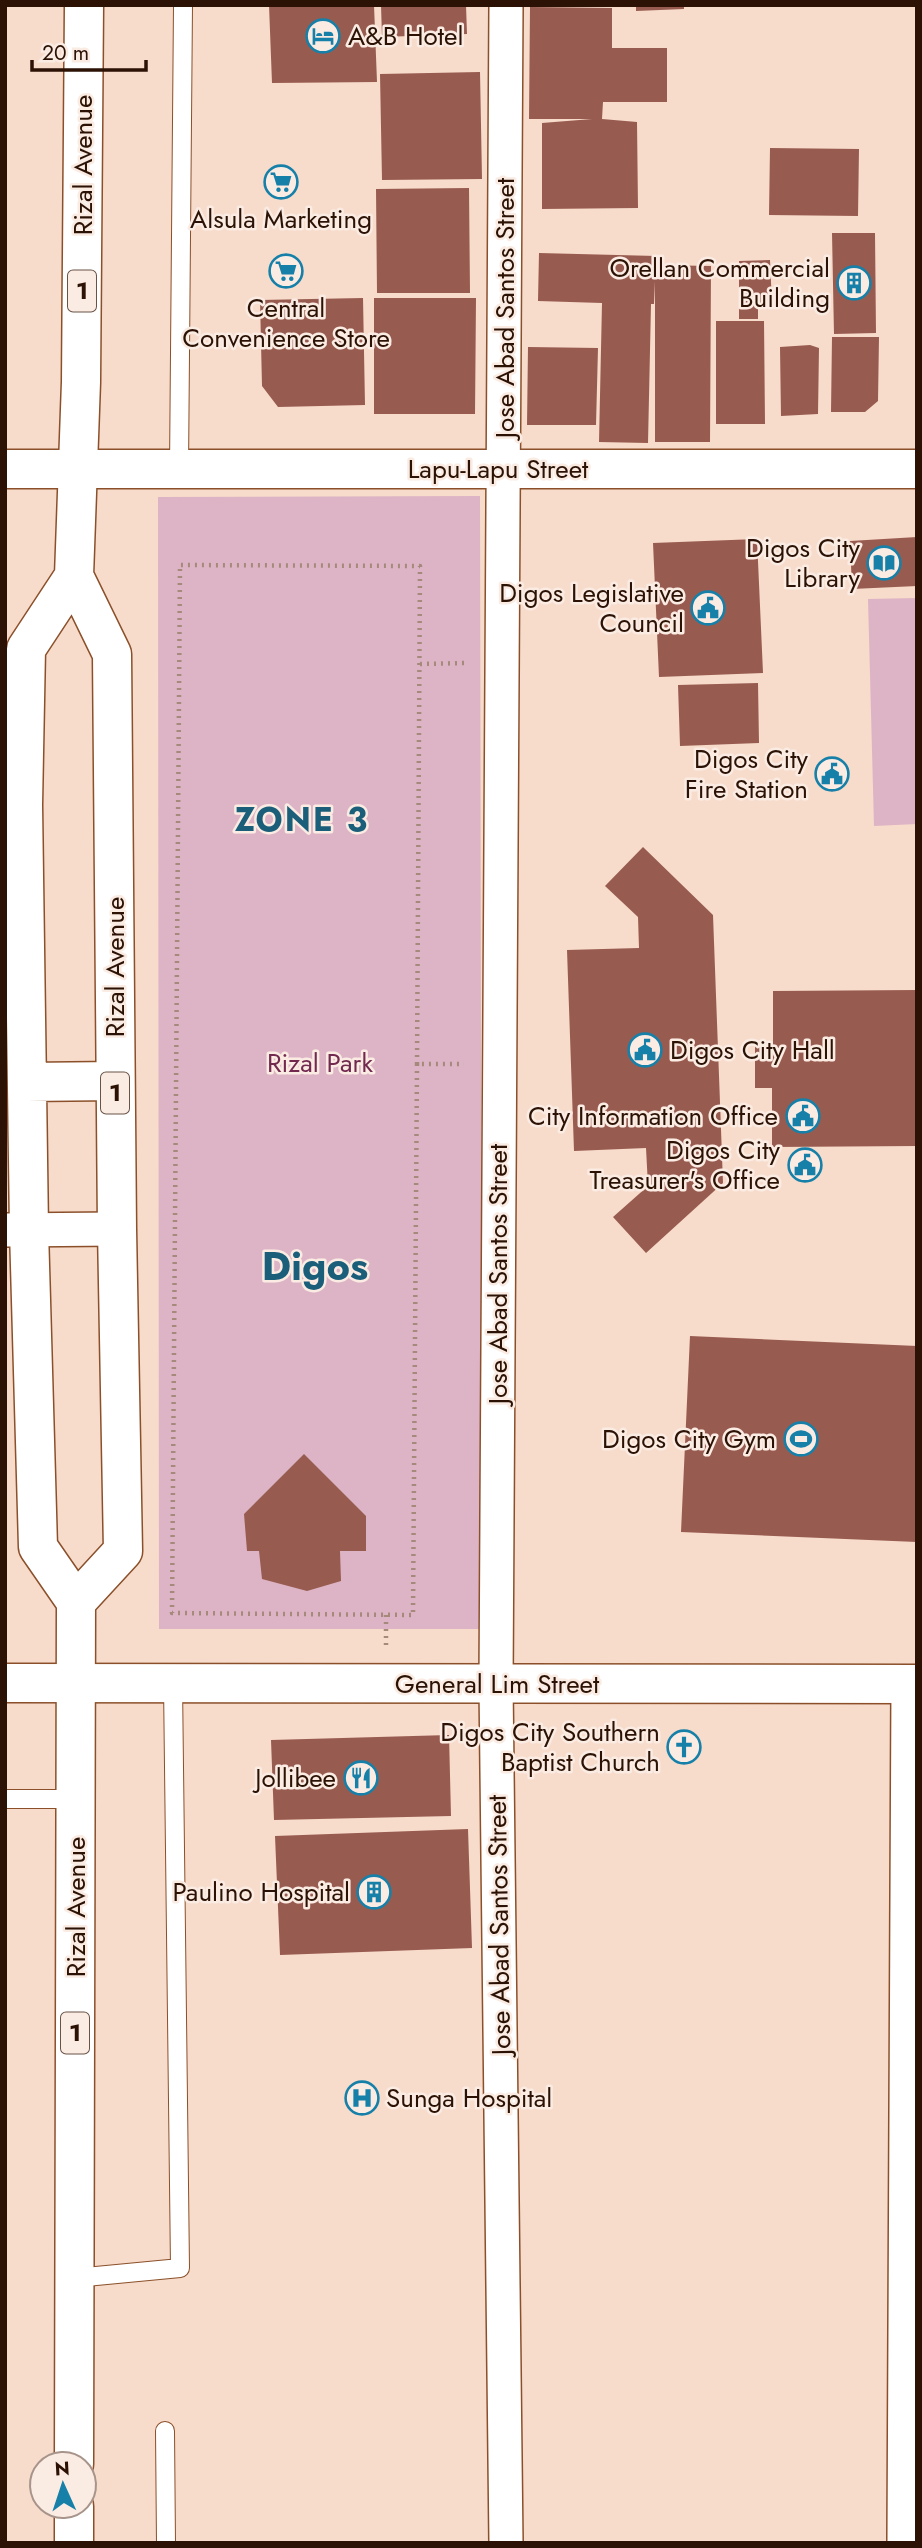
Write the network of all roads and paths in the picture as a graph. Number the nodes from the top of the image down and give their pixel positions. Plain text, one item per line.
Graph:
1 (84, 5) edge
2 (183, 5) edge
3 (506, 5) edge
4 (5, 469) edge
5 (79, 469) junction
6 (179, 469) junction
7 (504, 469) junction
8 (917, 469) edge
9 (74, 576) junction
10 (502, 662) junction
11 (420, 664) junction
12 (14, 805) edge
13 (417, 1064) junction
14 (468, 1064) dead end
15 (115, 1081) junction
16 (27, 1082) junction
17 (117, 1229) junction
18 (17, 1230) edge
19 (76, 1602) junction
20 (5, 1683) edge
21 (76, 1683) junction
22 (173, 1683) junction
23 (496, 1684) junction
24 (913, 1684) edge
25 (5, 1799) edge
26 (76, 1799) junction
27 (75, 2278) junction
28 (165, 2431) dead end
29 (74, 2450) edge
30 (74, 2520) edge
31 (74, 2543) edge
32 (166, 2543) edge
33 (506, 2543) edge
34 (904, 2543) edge

1 - 5 main road, Rizal Avenue / 1
2 - 6 lane
3 - 7 street, Jose Abad Santos Street
4 - 5 main road, Lapu-Lapu Street
5 - 6 main road, Lapu-Lapu Street
5 - 9 main road, Rizal Avenue / 1
6 - 7 main road, Lapu-Lapu Street
7 - 8 main road, Lapu-Lapu Street
7 - 10 street, Jose Abad Santos Street
9 - 12 main road
9 - 15 main road, Rizal Avenue / 1
10 - 11 path
10 - 23 street, Jose Abad Santos Street
11 - 13 path
11 - 13 path
12 - 16 main road
13 - 14 path
15 - 16 main road
15 - 17 main road, Rizal Avenue / 1
16 - 18 main road
17 - 18 street
17 - 19 main road, Rizal Avenue / 1
18 - 19 main road
19 - 21 main road, Rizal Avenue / 1
20 - 21 main road, General Lim Street
21 - 22 main road, General Lim Street
21 - 26 main road, Rizal Avenue / 1
22 - 23 main road, General Lim Street
22 - 27 lane
23 - 24 main road, General Lim Street
23 - 33 street, Jose Abad Santos Street
24 - 34 street
25 - 26 lane
26 - 27 main road, Rizal Avenue / 1
27 - 29 main road, Rizal Avenue / 1
28 - 32 lane
30 - 31 main road

